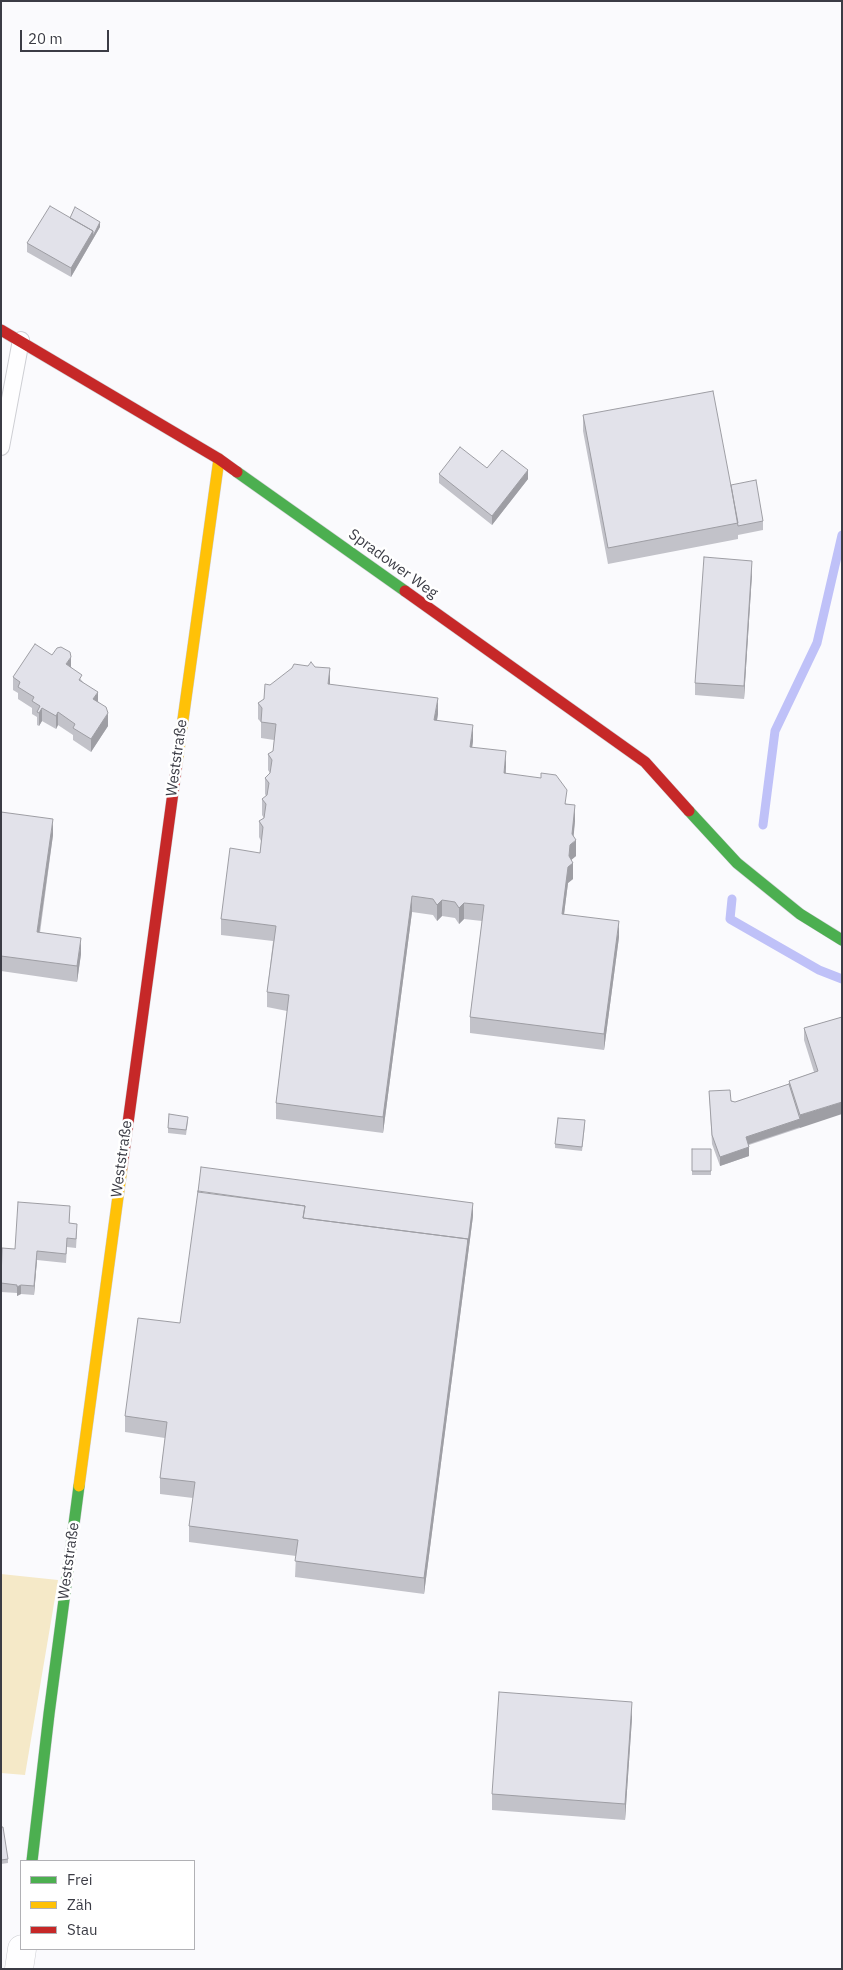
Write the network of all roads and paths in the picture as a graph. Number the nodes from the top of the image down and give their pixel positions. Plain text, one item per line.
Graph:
1 (1, 330) edge
2 (20, 340) junction
3 (1, 447) edge
4 (219, 458) junction
5 (842, 940) edge
6 (32, 1860) edge
7 (22, 1950) edge
8 (19, 1969) edge

1 - 2 street, Spradower Weg
2 - 3 lane
2 - 4 street, Spradower Weg
4 - 5 street, Spradower Weg
4 - 6 street, Weststraße
7 - 8 street

